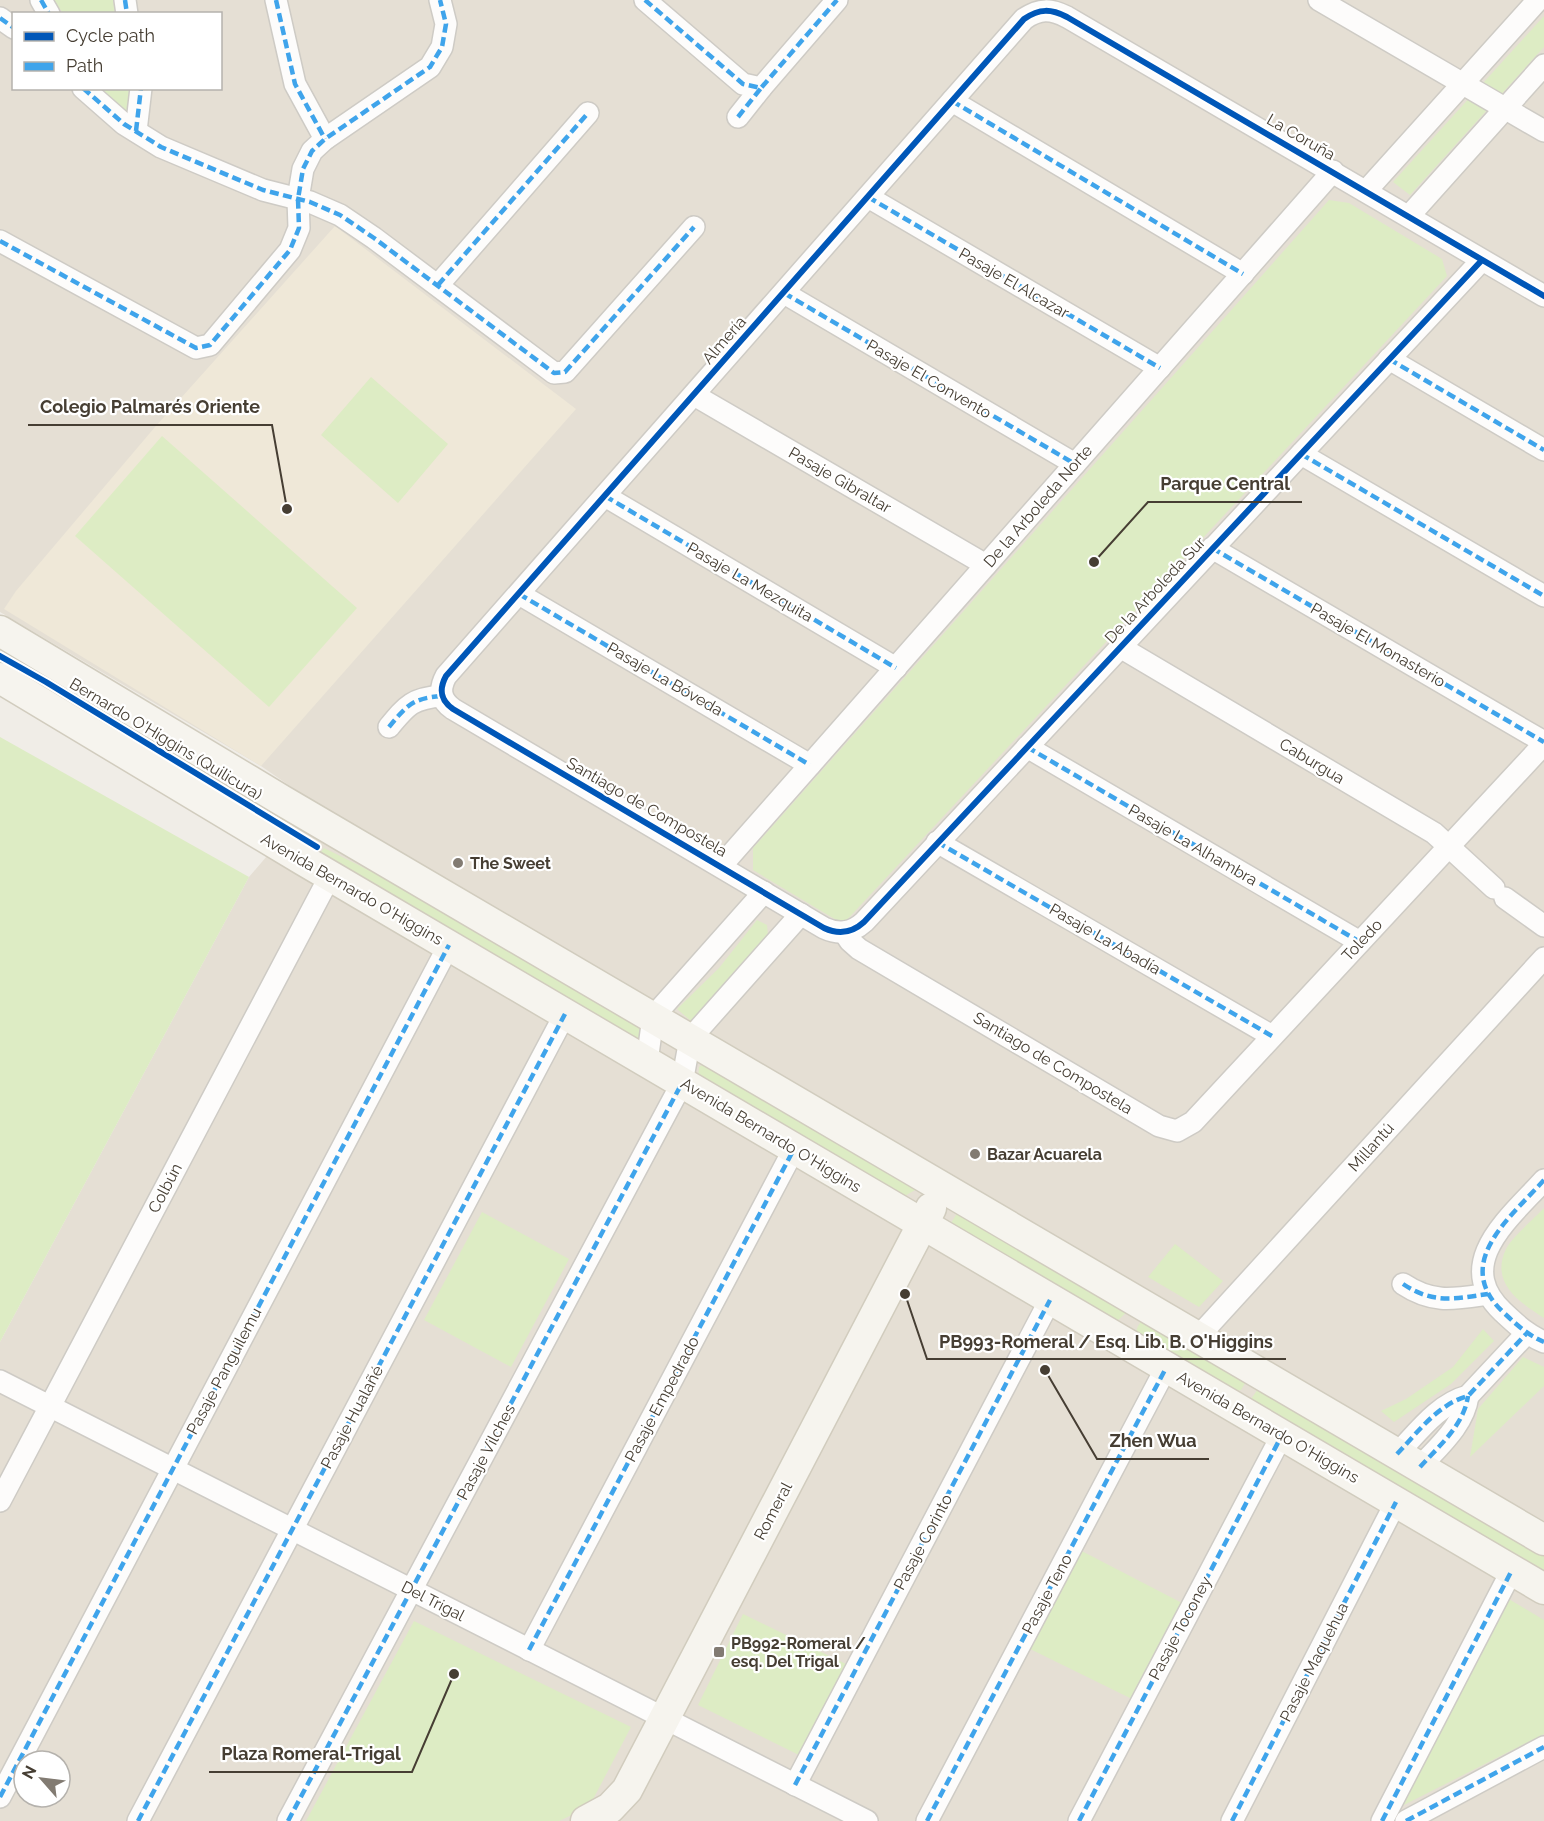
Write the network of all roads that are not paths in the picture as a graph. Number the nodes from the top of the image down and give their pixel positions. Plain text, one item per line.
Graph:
1 (276, 0) edge
2 (440, 0) edge
3 (645, 0) edge
4 (837, 0) edge
5 (1319, 0) edge
6 (1538, 0) edge
7 (1041, 5) edge
8 (1544, 65) edge
9 (1463, 84) junction
10 (761, 88) junction
11 (85, 90) edge
12 (141, 90) edge
13 (952, 101) junction
14 (1505, 109) junction
15 (588, 113) dead end
16 (738, 117) dead end
17 (135, 131) junction
18 (1544, 131) edge
19 (325, 139) junction
20 (1333, 171) junction
21 (1366, 191) junction
22 (868, 197) junction
23 (298, 199) junction
24 (1409, 216) junction
25 (694, 227) dead end
26 (0, 241) edge
27 (1482, 260) junction
28 (1243, 274) junction
29 (438, 285) junction
30 (784, 293) junction
31 (1544, 296) edge
32 (1389, 359) junction
33 (1160, 368) junction
34 (694, 395) junction
35 (1544, 450) edge
36 (1301, 454) junction
37 (1075, 464) junction
38 (604, 496) junction
39 (1212, 548) junction
40 (986, 565) junction
41 (519, 594) junction
42 (1544, 596) edge
43 (0, 630) edge
44 (1120, 647) junction
45 (896, 668) junction
46 (0, 678) edge
47 (442, 696) junction
48 (389, 727) dead end
49 (1544, 743) edge
50 (1027, 747) junction
51 (810, 765) junction
52 (744, 840) junction
53 (938, 842) junction
54 (357, 843) junction
55 (1449, 846) junction
56 (303, 860) junction
57 (721, 866) junction
58 (330, 876) junction
59 (744, 880) junction
60 (764, 892) junction
61 (801, 914) junction
62 (1544, 927) edge
63 (844, 932) junction
64 (1359, 942) junction
65 (449, 945) junction
66 (1544, 958) edge
67 (566, 1014) junction
68 (653, 1017) junction
69 (1272, 1036) junction
70 (690, 1039) junction
71 (647, 1062) junction
72 (682, 1083) junction
73 (1177, 1131) joint
74 (794, 1149) junction
75 (1544, 1180) edge
76 (942, 1186) junction
77 (922, 1224) junction
78 (1403, 1284) dead end
79 (1488, 1294) junction
80 (1050, 1300) junction
81 (1154, 1311) junction
82 (1113, 1337) junction
83 (1198, 1337) junction
84 (1535, 1338) edge
85 (1167, 1368) junction
86 (1257, 1371) junction
87 (0, 1381) edge
88 (49, 1406) junction
89 (1233, 1406) junction
90 (1282, 1435) junction
91 (1408, 1461) junction
92 (172, 1469) junction
93 (0, 1501) edge
94 (1396, 1502) junction
95 (292, 1530) junction
96 (1544, 1540) edge
97 (1512, 1570) junction
98 (1544, 1589) edge
99 (411, 1590) junction
100 (529, 1650) junction
101 (665, 1718) junction
102 (1544, 1747) edge
103 (795, 1785) junction
104 (0, 1797) edge
105 (138, 1821) edge
106 (288, 1821) edge
107 (586, 1821) edge
108 (867, 1821) edge
109 (927, 1821) edge
110 (1079, 1821) edge
111 (1232, 1821) edge
112 (1382, 1821) edge
113 (1406, 1821) edge

1 - 19 street
2 - 19 street
3 - 10 street
4 - 10 street
5 - 9 street
6 - 9 street
7 - 13 street, Almería
7 - 20 street, La Coruña
8 - 14 street
9 - 14 street
9 - 21 street
10 - 16 street
11 - 17 street
12 - 17 street
13 - 22 street, Almería
13 - 28 street
14 - 18 street
14 - 24 street
15 - 29 street
17 - 23 street
19 - 23 street
20 - 21 street, La Coruña
20 - 28 street, De la Arboleda Norte
21 - 24 street, La Coruña
22 - 30 street, Almería
22 - 33 street, Pasaje El Alcazar
23 - 26 street
23 - 29 street
24 - 27 street, La Coruña
25 - 29 street
27 - 31 street, La Coruña
27 - 32 street, De la Arboleda Sur
28 - 33 street, De la Arboleda Norte
30 - 34 street, Almería
30 - 37 street, Pasaje El Convento
32 - 35 street
32 - 36 street, De la Arboleda Sur
33 - 37 street, De la Arboleda Norte
34 - 38 street, Almería
34 - 40 street, Pasaje Gibraltar
36 - 39 street, De la Arboleda Sur
36 - 42 street
37 - 40 street, De la Arboleda Norte
38 - 41 street, Almería
38 - 45 street, Pasaje La Mezquita
39 - 44 street, De la Arboleda Sur
39 - 49 street, Pasaje El Monasterio
40 - 45 street, De la Arboleda Norte
41 - 47 street, Almería
41 - 51 street, Pasaje La Bóveda
43 - 54 main road
44 - 50 street, De la Arboleda Sur
44 - 55 street, Caburgua
45 - 51 street, De la Arboleda Norte
46 - 56 main road, Avenida Bernardo O'Higgins
47 - 48 street
47 - 57 street, Santiago de Compostela
49 - 55 street, Toledo
50 - 53 street, De la Arboleda Sur
50 - 64 street, Pasaje La Alhambra
51 - 52 street, De la Arboleda Norte
52 - 57 street, De la Arboleda Norte
52 - 59 street
53 - 63 street, De la Arboleda Sur
53 - 69 street, Pasaje La Abadía
54 - 56 main road
54 - 68 main road
55 - 62 street, Caburgua
55 - 64 street, Toledo
56 - 58 main road, Avenida Bernardo O'Higgins
57 - 59 street, Santiago de Compostela
58 - 65 main road, Avenida Bernardo O'Higgins
58 - 88 street, Colbún
59 - 60 street, Santiago de Compostela
60 - 61 street, Santiago de Compostela
60 - 68 street
61 - 63 street, Santiago de Compostela
61 - 70 street
63 - 73 street, Santiago de Compostela
64 - 69 street, Toledo
65 - 67 main road, Avenida Bernardo O'Higgins
65 - 92 street, Pasaje Panguilemu
66 - 83 street, Millantú
67 - 71 main road, Avenida Bernardo O'Higgins
67 - 95 street, Pasaje Hualañé
68 - 70 main road
68 - 71 street
69 - 73 street, Toledo
70 - 72 street
70 - 76 main road
71 - 72 main road, Avenida Bernardo O'Higgins
72 - 74 main road, Avenida Bernardo O'Higgins
72 - 99 street, Pasaje Vilches
74 - 77 main road, Avenida Bernardo O'Higgins
74 - 100 street, Pasaje Empedrado
75 - 79 street
76 - 77 main road, Romeral
76 - 81 main road
77 - 80 main road, Avenida Bernardo O'Higgins
77 - 101 main road, Romeral
78 - 79 street
79 - 84 street
80 - 82 main road, Avenida Bernardo O'Higgins
80 - 103 street, Pasaje Corinto
81 - 82 main road
81 - 83 main road
82 - 85 main road, Avenida Bernardo O'Higgins
83 - 86 main road
84 - 91 street
85 - 89 main road, Avenida Bernardo O'Higgins
85 - 109 street, Pasaje Teno
86 - 89 main road
86 - 91 main road
87 - 88 street, Del Trigal
88 - 92 street, Del Trigal
88 - 93 street, Colbún
89 - 90 main road, Avenida Bernardo O'Higgins
90 - 94 main road, Avenida Bernardo O'Higgins
90 - 110 street, Pasaje Toconey
91 - 96 main road
92 - 95 street, Del Trigal
92 - 104 street, Pasaje Panguilemu
94 - 97 main road, Avenida Bernardo O'Higgins
94 - 111 street, Pasaje Maquehua
95 - 99 street, Del Trigal
95 - 105 street, Pasaje Hualañé
97 - 98 main road, Avenida Bernardo O'Higgins
97 - 112 street
99 - 100 street, Del Trigal
99 - 106 street, Pasaje Vilches
100 - 101 street, Del Trigal
101 - 103 street, Del Trigal
101 - 107 main road, Romeral
102 - 113 street
103 - 108 street, Del Trigal

